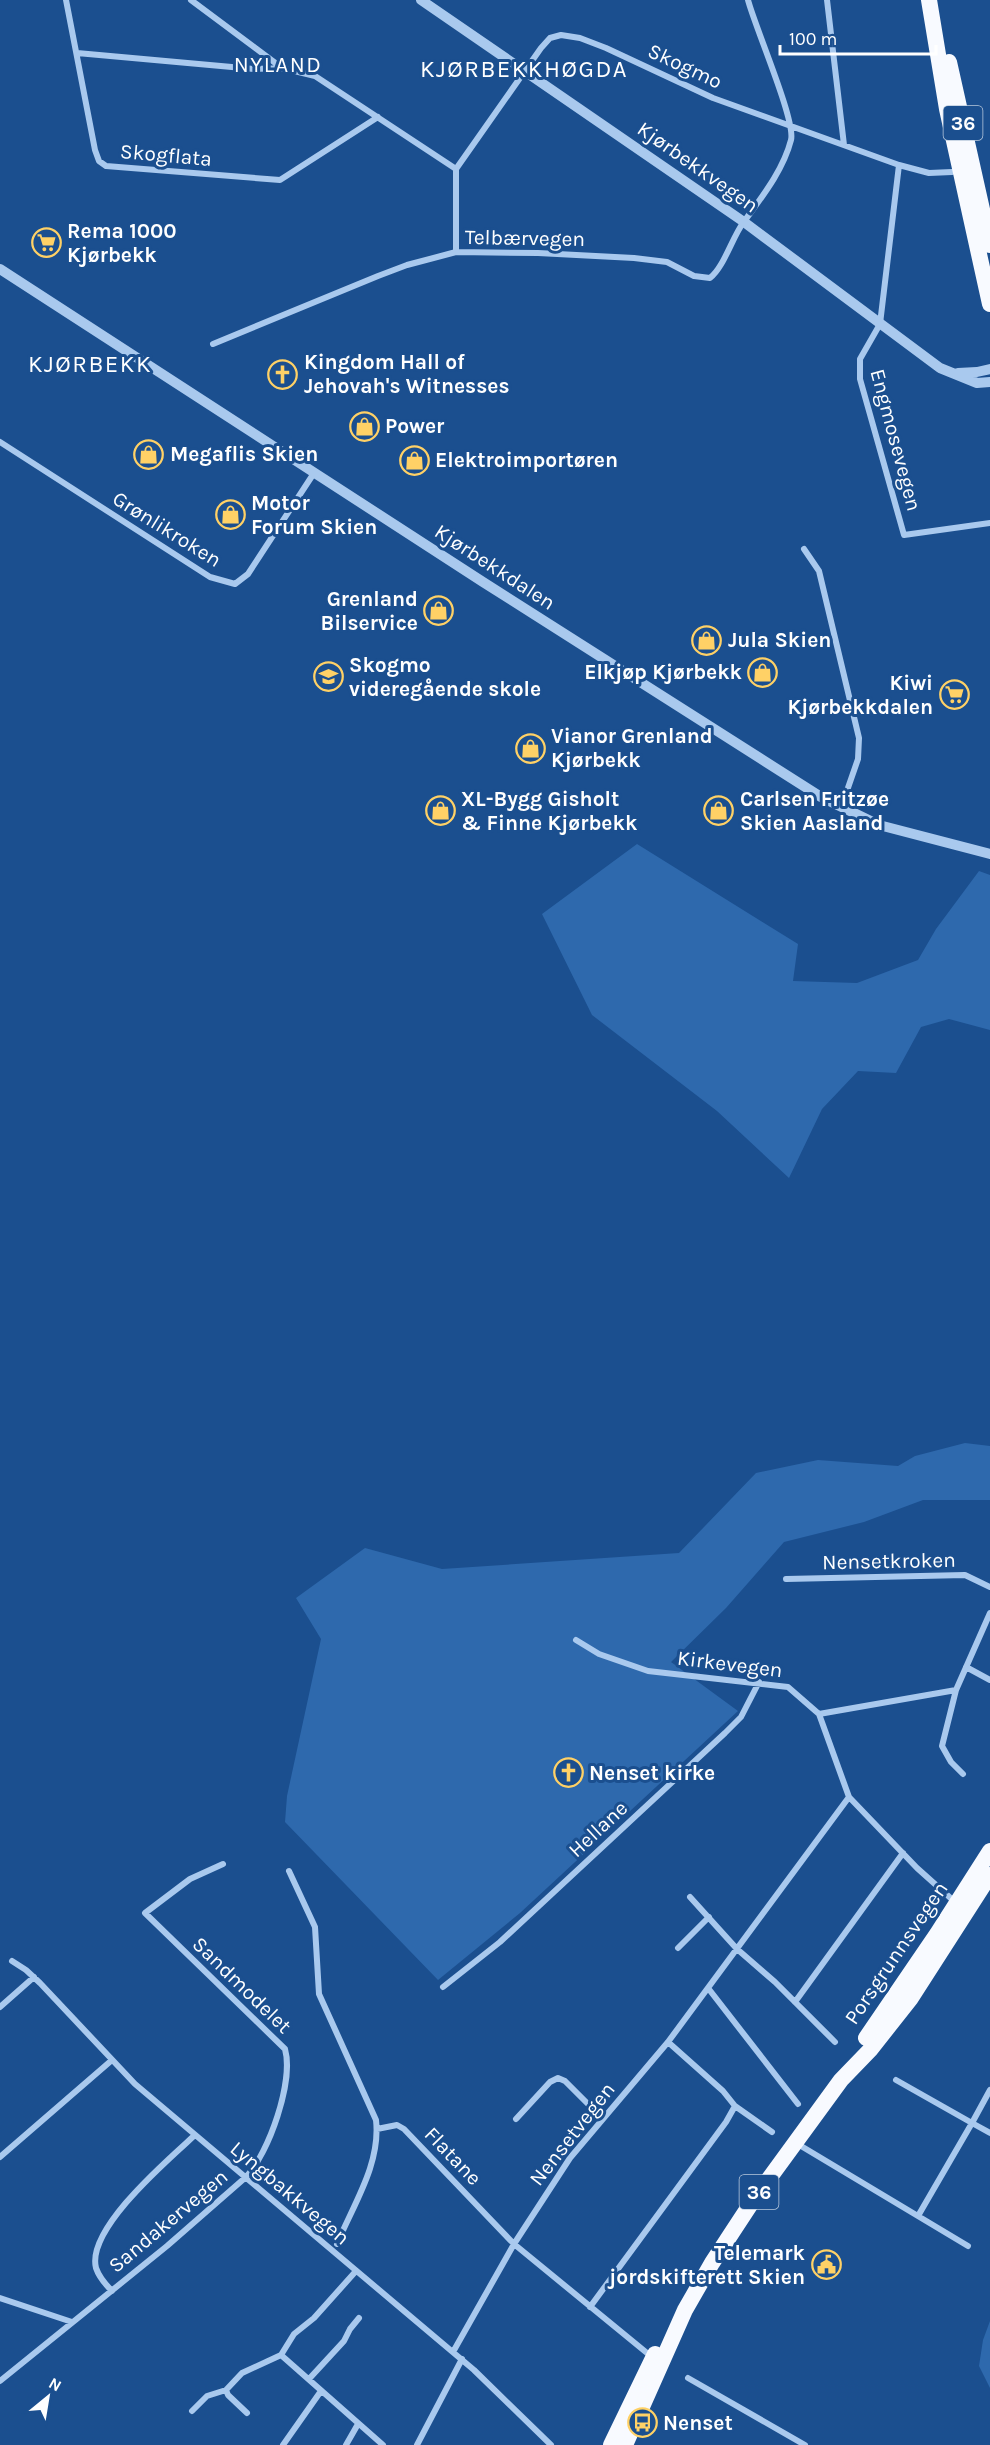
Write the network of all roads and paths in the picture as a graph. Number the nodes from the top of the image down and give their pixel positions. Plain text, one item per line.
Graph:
1 (66, 0) edge
2 (191, 0) edge
3 (421, 0) edge
4 (748, 0) edge
5 (827, 0) edge
6 (929, 0) edge
7 (936, 0) edge
8 (77, 53) junction
9 (282, 68) junction
10 (525, 71) junction
11 (378, 117) junction
12 (791, 127) junction
13 (844, 145) junction
14 (899, 165) junction
15 (456, 169) junction
16 (952, 172) dead end
17 (744, 222) junction
18 (990, 245) edge
19 (456, 252) junction
20 (0, 269) edge
21 (988, 285) edge
22 (990, 304) edge
23 (880, 324) junction
24 (213, 344) dead end
25 (990, 369) edge
26 (949, 373) junction
27 (990, 382) edge
28 (0, 442) edge
29 (314, 473) junction
30 (990, 523) edge
31 (804, 549) dead end
32 (841, 808) junction
33 (990, 854) edge
34 (786, 1579) dead end
35 (990, 1587) edge
36 (990, 1612) edge
37 (576, 1640) dead end
38 (966, 1667) junction
39 (990, 1680) edge
40 (759, 1682) junction
41 (956, 1690) junction
42 (819, 1714) junction
43 (963, 1774) dead end
44 (849, 1797) junction
45 (990, 1851) edge
46 (903, 1853) junction
47 (223, 1864) dead end
48 (289, 1871) dead end
49 (990, 1875) edge
50 (690, 1897) dead end
51 (963, 1907) junction
52 (709, 1917) junction
53 (678, 1948) dead end
54 (736, 1949) junction
55 (12, 1961) dead end
56 (34, 1977) junction
57 (443, 1987) dead end
58 (708, 1988) junction
59 (795, 2002) junction
60 (0, 2007) edge
61 (668, 2042) junction
62 (835, 2042) dead end
63 (112, 2060) junction
64 (896, 2080) dead end
65 (990, 2090) edge
66 (798, 2104) dead end
67 (735, 2106) junction
68 (603, 2118) junction
69 (516, 2119) dead end
70 (972, 2123) junction
71 (377, 2129) junction
72 (772, 2132) dead end
73 (990, 2133) edge
74 (195, 2135) junction
75 (795, 2142) junction
76 (0, 2157) edge
77 (246, 2177) junction
78 (918, 2216) junction
79 (337, 2244) dead end
80 (514, 2244) junction
81 (968, 2246) dead end
82 (356, 2271) junction
83 (112, 2291) junction
84 (0, 2298) edge
85 (590, 2307) junction
86 (685, 2310) junction
87 (359, 2318) dead end
88 (72, 2322) junction
89 (453, 2352) junction
90 (647, 2353) dead end
91 (281, 2355) junction
92 (462, 2359) junction
93 (688, 2378) dead end
94 (309, 2379) junction
95 (0, 2381) edge
96 (226, 2390) junction
97 (321, 2391) junction
98 (192, 2411) dead end
99 (248, 2413) dead end
100 (357, 2424) junction
101 (283, 2445) edge
102 (346, 2445) edge
103 (383, 2445) edge
104 (417, 2445) edge
105 (551, 2445) edge
106 (611, 2445) edge
107 (625, 2445) edge
108 (806, 2445) edge

1 - 8 street, Skogflata
2 - 9 street
3 - 10 street, Kjørbekkvegen
4 - 12 street
5 - 13 street
6 - 21 highway, 36
7 - 18 highway, 36
8 - 9 street
8 - 11 street, Skogflata
9 - 11 street
10 - 12 street, Skogmo
10 - 15 street, Skogmo
10 - 17 street, Kjørbekkvegen
11 - 15 street
12 - 13 street, Skogmo
12 - 17 street
13 - 14 street, Skogmo
14 - 16 street, Skogmo
14 - 23 street, Engmosevegen
15 - 19 street
17 - 19 street, Telbærvegen
17 - 23 street, Kjørbekkvegen
19 - 24 street, Telbærvegen
20 - 29 street, Kjørbekkdalen
21 - 22 highway, 36
23 - 26 street, Kjørbekkvegen
23 - 30 street, Engmosevegen
25 - 26 street
26 - 27 street, Kjørbekkvegen
28 - 29 street, Grønlikroken
29 - 32 street, Kjørbekkdalen
31 - 32 street
32 - 33 street, Kjørbekkdalen
34 - 35 street, Nensetkroken
36 - 38 street
37 - 40 street, Kirkevegen
38 - 39 street
38 - 41 street
40 - 42 street, Kirkevegen
40 - 57 street, Hellane
41 - 42 street
41 - 43 street
42 - 44 street, Kirkevegen
44 - 46 street, Kirkevegen
44 - 54 street, Nensetvegen
45 - 51 highway, Porsgrunnsvegen / 36
46 - 51 street, Kirkevegen
46 - 59 street
47 - 77 street, Sandmodelet
48 - 71 street
49 - 51 highway, Porsgrunnsvegen / 36
50 - 52 street
51 - 75 highway, Porsgrunnsvegen / 36
52 - 53 street
52 - 54 street
54 - 58 street, Nensetvegen
54 - 59 street
55 - 56 street, Lyngbakkvegen
56 - 60 street
56 - 63 street, Lyngbakkvegen
58 - 61 street, Nensetvegen
58 - 66 street
59 - 62 street
61 - 67 street
61 - 68 street, Nensetvegen
63 - 74 street, Lyngbakkvegen
63 - 76 street
64 - 70 street
65 - 70 street
67 - 72 street
67 - 85 street
68 - 69 street
68 - 80 street, Nensetvegen
70 - 73 street
70 - 78 street
71 - 79 street
71 - 80 street, Flatane
74 - 77 street, Lyngbakkvegen
74 - 83 street, Sandakervegen
75 - 78 street
75 - 86 highway, Porsgrunnsvegen / 36
77 - 82 street, Lyngbakkvegen
77 - 83 street, Sandakervegen
78 - 81 street
80 - 85 street, Flatane
80 - 89 street, Nensetvegen
82 - 89 street, Lyngbakkvegen
82 - 91 street
83 - 88 street, Sandakervegen
84 - 88 street
85 - 90 street, Flatane
86 - 106 highway, Porsgrunnsvegen / 36
86 - 107 highway, Porsgrunnsvegen / 36
87 - 94 street
88 - 95 street, Sandakervegen
89 - 92 street, Lyngbakkvegen
91 - 94 street
91 - 96 street
92 - 104 street
92 - 105 street, Lyngbakkvegen
93 - 108 street
94 - 97 street
96 - 98 street
96 - 99 street
97 - 100 street
97 - 101 street
100 - 102 street
100 - 103 street

